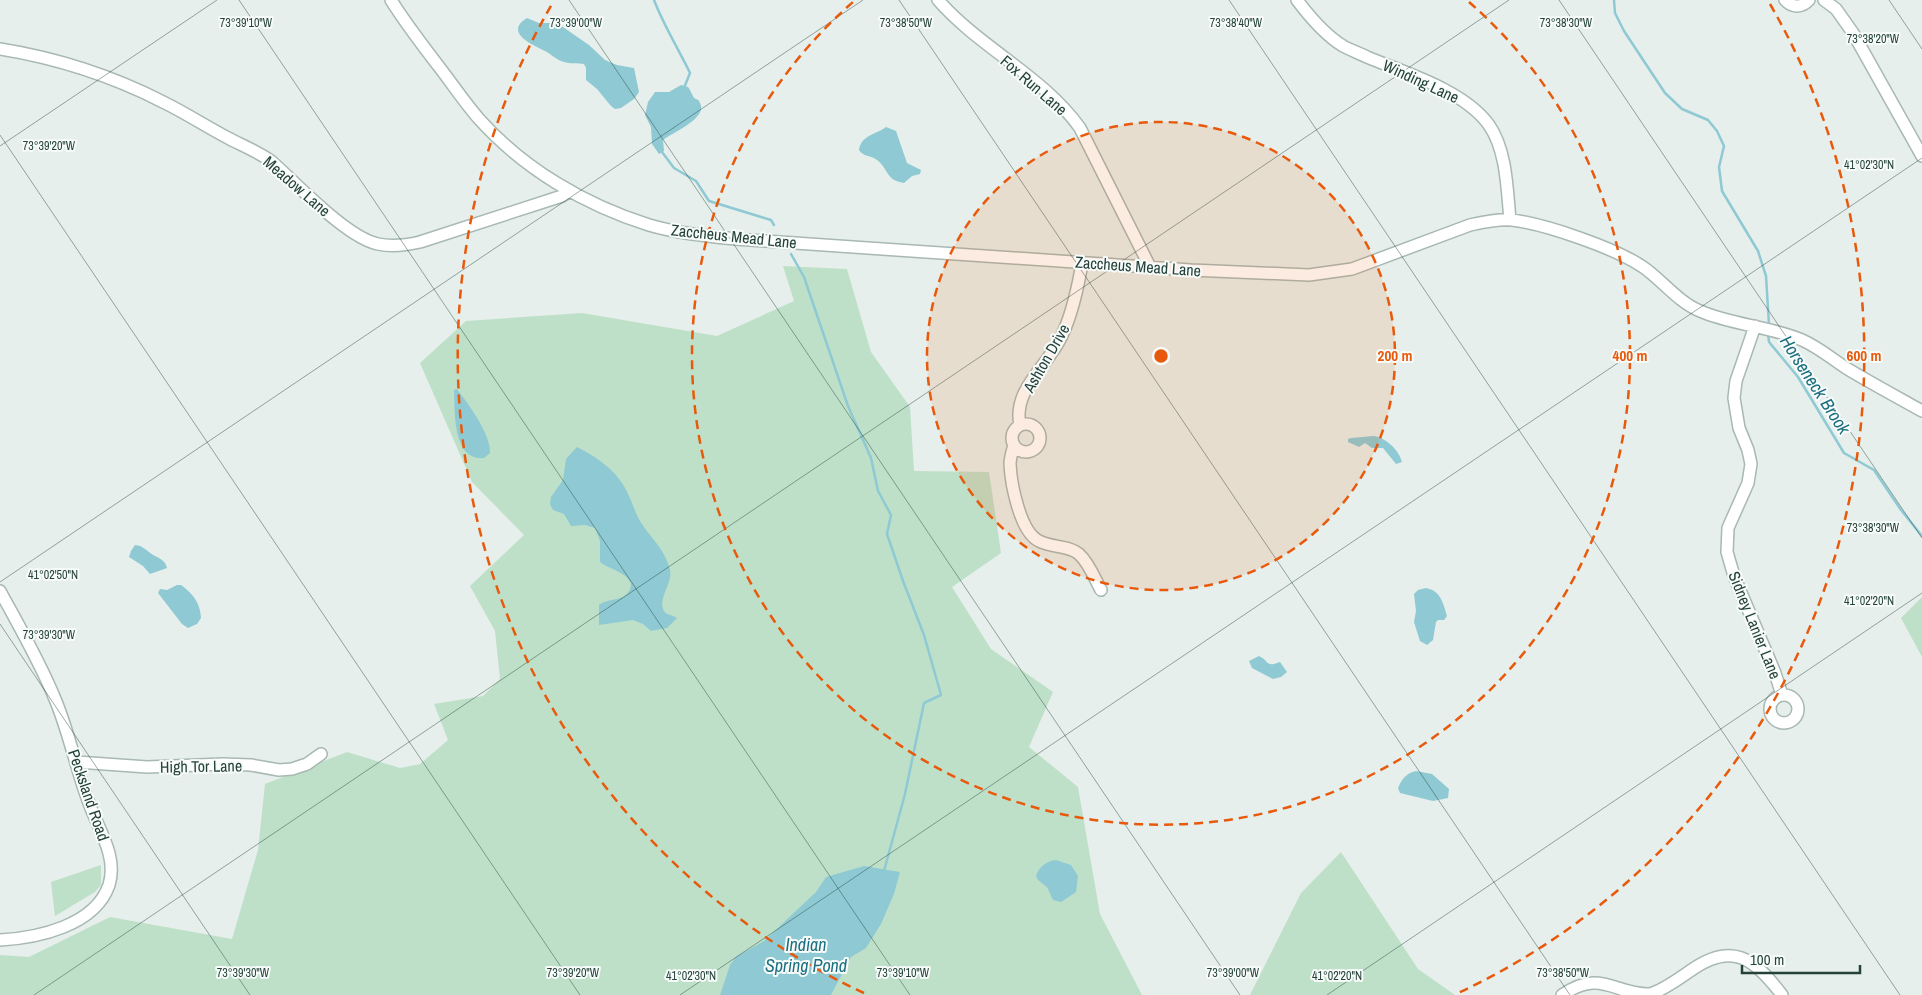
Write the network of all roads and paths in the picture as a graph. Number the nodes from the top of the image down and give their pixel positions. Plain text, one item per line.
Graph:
1 (391, 0) edge
2 (938, 0) edge
3 (1297, 0) edge
4 (1785, 0) edge
5 (1809, 0) edge
6 (1824, 0) edge
7 (0, 49) edge
8 (1922, 156) edge
9 (570, 191) junction
10 (1510, 220) junction
11 (1082, 263) junction
12 (1150, 267) junction
13 (1758, 327) junction
14 (1922, 411) edge
15 (1020, 425) junction
16 (1014, 446) junction
17 (1101, 590) dead end
18 (0, 591) edge
19 (1782, 696) dead end
20 (321, 754) dead end
21 (76, 762) junction
22 (0, 940) edge
23 (1562, 995) edge
24 (1782, 995) edge

1 - 9 street, Zaccheus Mead Lane
2 - 12 street, Fox Run Lane
3 - 10 street, Winding Lane
4 - 5 street
6 - 8 street
7 - 9 street, Meadow Lane
9 - 11 street, Zaccheus Mead Lane
10 - 12 street, Zaccheus Mead Lane
10 - 13 street, Zaccheus Mead Lane
11 - 12 street, Zaccheus Mead Lane
11 - 15 street, Ashton Drive
13 - 14 street, Zaccheus Mead Lane
13 - 19 street, Sidney Lanier Lane
15 - 16 street, Ashton Drive
15 - 16 street
16 - 17 street, Ashton Drive
18 - 21 street, Pecksland Road
20 - 21 street, High Tor Lane
21 - 22 street, Pecksland Road
23 - 24 street

